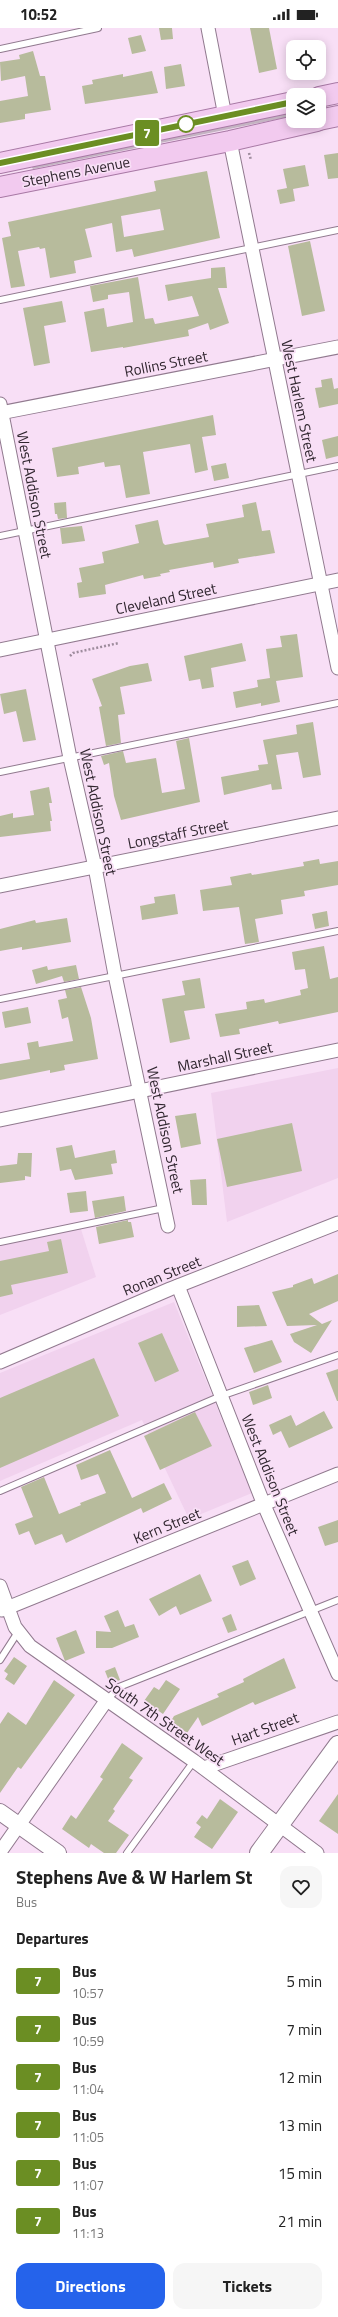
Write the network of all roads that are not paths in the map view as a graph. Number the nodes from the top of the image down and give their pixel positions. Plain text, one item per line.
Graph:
1 (98, 28) edge
2 (208, 28) edge
3 (0, 49) edge
4 (338, 93) edge
5 (326, 96) edge
6 (286, 103) edge
7 (225, 116) junction
8 (338, 116) edge
9 (326, 119) edge
10 (287, 128) edge
11 (230, 141) junction
12 (0, 163) edge
13 (0, 187) edge
14 (338, 230) edge
15 (251, 246) junction
16 (0, 300) edge
17 (338, 347) edge
18 (274, 360) junction
19 (1, 410) edge
20 (338, 466) edge
21 (298, 474) junction
22 (25, 532) junction
23 (0, 536) edge
24 (338, 580) edge
25 (322, 583) junction
26 (47, 641) junction
27 (0, 650) edge
28 (338, 668) edge
29 (338, 703) edge
30 (70, 758) junction
31 (0, 772) edge
32 (338, 818) edge
33 (95, 867) junction
34 (0, 886) edge
35 (338, 931) edge
36 (115, 975) junction
37 (0, 999) edge
38 (338, 1050) edge
39 (141, 1091) junction
40 (0, 1120) edge
41 (164, 1208) junction
42 (338, 1224) edge
43 (168, 1226) dead end
44 (0, 1242) edge
45 (178, 1286) junction
46 (338, 1355) edge
47 (0, 1362) edge
48 (221, 1396) junction
49 (338, 1474) edge
50 (0, 1492) edge
51 (264, 1505) junction
52 (0, 1586) edge
53 (338, 1600) edge
54 (4, 1609) edge
55 (310, 1610) junction
56 (18, 1632) junction
57 (0, 1660) edge
58 (338, 1674) edge
59 (106, 1701) junction
60 (338, 1722) edge
61 (338, 1746) edge
62 (199, 1764) junction
63 (0, 1812) edge
64 (18, 1825) junction
65 (279, 1825) junction
66 (0, 1852) edge
67 (58, 1853) edge
68 (127, 1853) edge
69 (259, 1853) edge
70 (317, 1853) edge

1 - 3 lane
2 - 7 street
4 - 5 main road
6 - 7 main road, Stephens Avenue
7 - 12 main road, Stephens Avenue
8 - 9 main road, Stephens Avenue
10 - 11 main road, Stephens Avenue
11 - 13 main road, Stephens Avenue
11 - 15 street, West Harlem Street
14 - 15 lane
15 - 16 lane
15 - 18 street, West Harlem Street
17 - 18 street, Rollins Street
18 - 19 street, Rollins Street
18 - 21 street, West Harlem Street
19 - 22 street, West Addison Street
20 - 21 lane
21 - 22 lane
21 - 25 street, West Harlem Street
22 - 23 lane
22 - 26 street, West Addison Street
24 - 25 street, Cleveland Street
25 - 26 street, Cleveland Street
25 - 28 street, West Harlem Street
26 - 27 street, Cleveland Street
26 - 30 street, West Addison Street
29 - 30 lane
30 - 31 lane
30 - 33 street, West Addison Street
32 - 33 street, Longstaff Street
33 - 34 street, Longstaff Street
33 - 36 street, West Addison Street
35 - 36 lane
36 - 37 lane
36 - 39 street, West Addison Street
38 - 39 street, Marshall Street
39 - 40 street, Marshall Street
39 - 41 street, West Addison Street
41 - 43 street, West Addison Street
41 - 44 lane
42 - 45 street, Ronan Street
45 - 47 street, Ronan Street
45 - 48 street, West Addison Street
46 - 48 lane
48 - 50 lane
48 - 51 street, West Addison Street
49 - 51 street, Kern Street
51 - 54 street, Kern Street
51 - 55 street, West Addison Street
52 - 54 street, South 7th Street West
53 - 55 lane
54 - 56 street, South 7th Street West
55 - 58 street, West Addison Street
55 - 59 lane
56 - 57 lane
56 - 59 street, South 7th Street West
59 - 62 street, South 7th Street West
59 - 64 street
60 - 62 street, Hart Street
61 - 65 main road
62 - 65 street, South 7th Street West
62 - 68 lane
63 - 64 street
64 - 66 street
64 - 67 street
65 - 69 main road
65 - 70 street, South 7th Street West

